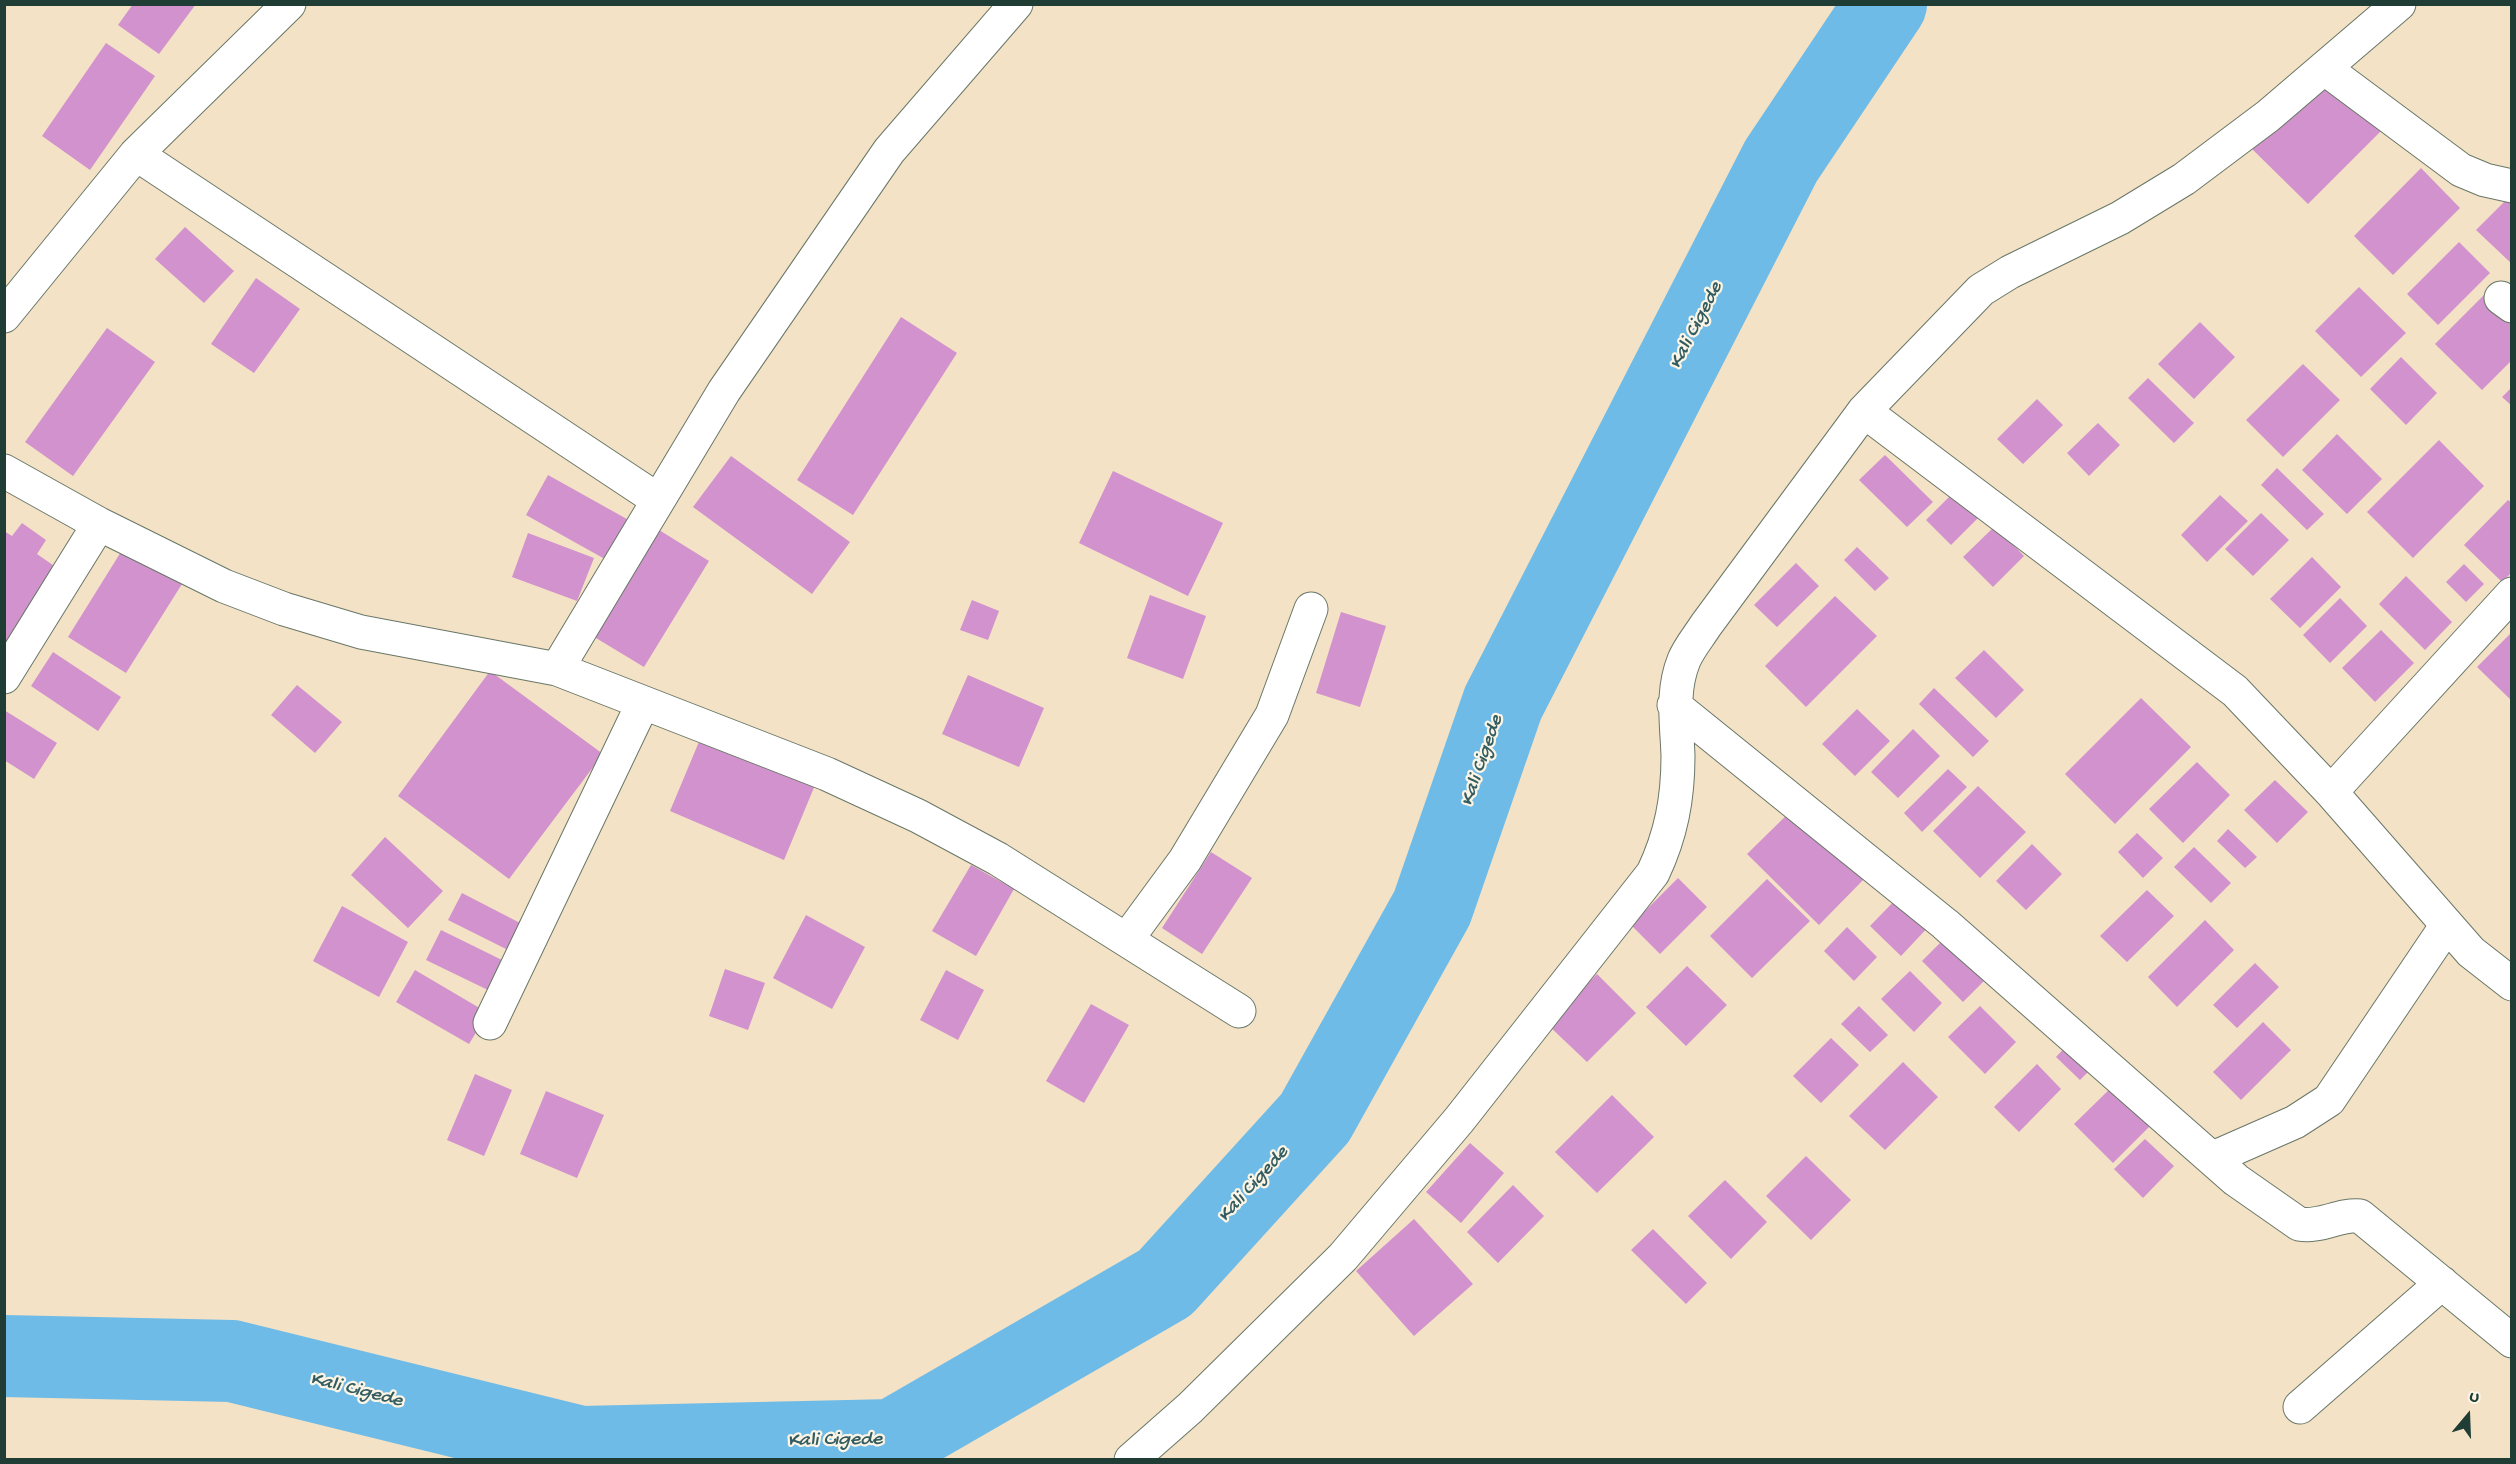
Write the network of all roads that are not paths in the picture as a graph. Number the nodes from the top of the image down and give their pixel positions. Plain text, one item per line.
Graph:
1 (289, 4) edge
2 (1016, 4) edge
3 (2399, 4) edge
4 (2324, 68) junction
5 (136, 154) junction
6 (2511, 186) edge
7 (4, 316) edge
8 (1864, 411) junction
9 (4, 471) edge
10 (658, 500) junction
11 (99, 524) junction
12 (2511, 594) edge
13 (1311, 609) dead end
14 (557, 669) junction
15 (4, 677) edge
16 (643, 703) junction
17 (1674, 705) junction
18 (2331, 792) junction
19 (2447, 925) junction
20 (1127, 939) junction
21 (2511, 984) edge
22 (1239, 1011) dead end
23 (490, 1023) dead end
24 (2213, 1158) junction
25 (2442, 1283) junction
26 (2511, 1341) edge
27 (2300, 1407) dead end
28 (1131, 1460) edge

1 - 5 street
2 - 10 street
3 - 4 street
4 - 6 street
4 - 8 street
5 - 7 street
5 - 10 street
8 - 17 street
8 - 18 street
9 - 11 street
10 - 14 street
11 - 14 street
11 - 15 street
12 - 18 street
13 - 20 street
14 - 16 street
16 - 20 street
16 - 23 street
17 - 24 street
17 - 28 street
18 - 19 street
19 - 21 street
19 - 24 street
20 - 22 street
24 - 25 street
25 - 26 street
25 - 27 street

